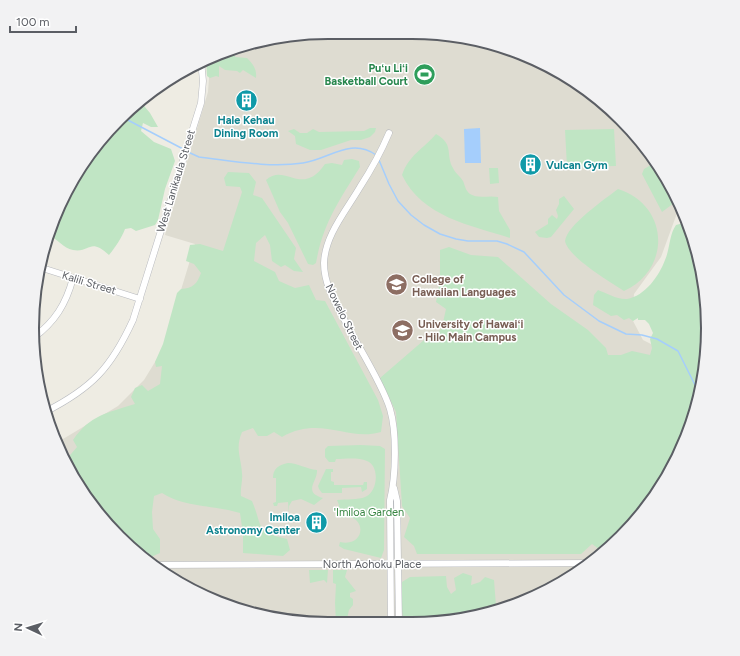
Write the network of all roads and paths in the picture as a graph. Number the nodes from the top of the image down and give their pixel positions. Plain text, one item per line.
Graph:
1 (202, 68) edge
2 (388, 133) dead end
3 (46, 269) edge
4 (73, 278) junction
5 (140, 299) junction
6 (39, 333) edge
7 (51, 409) edge
8 (394, 486) junction
9 (580, 563) edge
10 (391, 564) junction
11 (398, 564) junction
12 (163, 565) edge
13 (391, 617) edge
14 (399, 617) edge

1 - 5 street, West Lanikaula Street
2 - 8 street, Nowelo Street
3 - 4 street, Kalili Street
4 - 5 street, Kalili Street
4 - 6 street
5 - 7 street, West Lanikaula Street
8 - 10 street, Nowelo Street
8 - 11 street, Nowelo Street
9 - 11 street, North Aohoku Place
10 - 11 street, North Aohoku Place
10 - 12 street, North Aohoku Place
10 - 13 street, Nowelo Street
11 - 14 street, Nowelo Street

